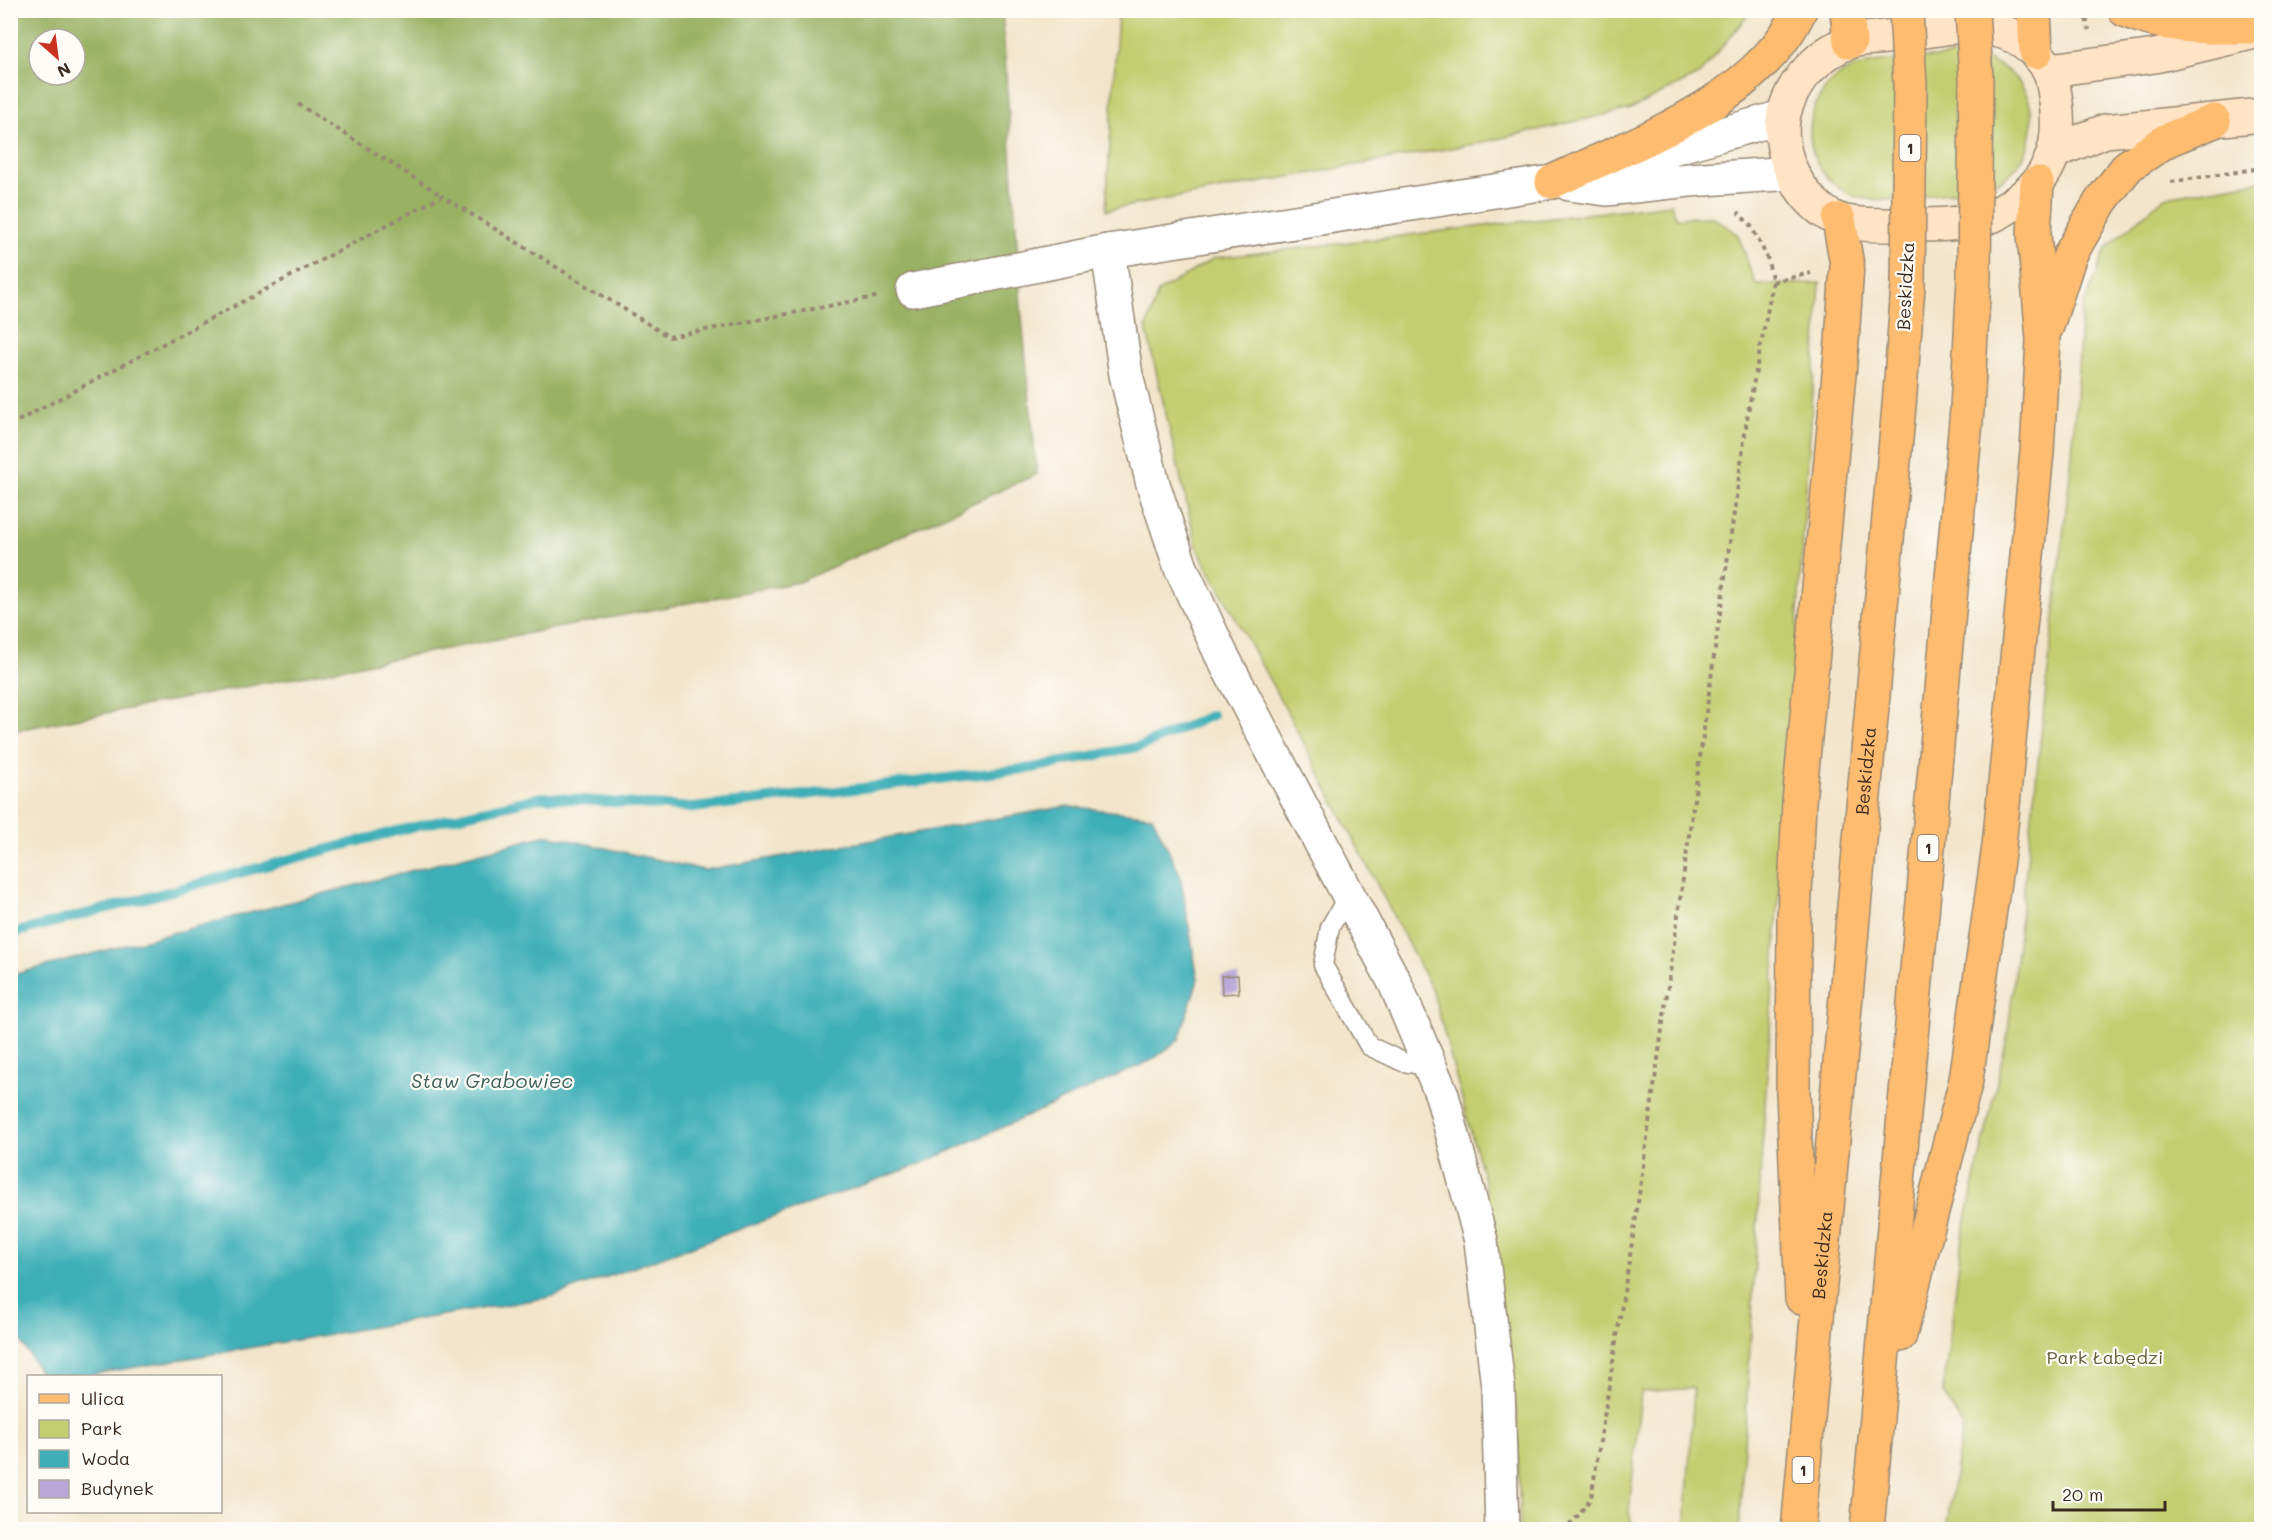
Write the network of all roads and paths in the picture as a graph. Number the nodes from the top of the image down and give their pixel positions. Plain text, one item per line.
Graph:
1 (1800, 10) edge
2 (1906, 10) edge
3 (1972, 10) edge
4 (2034, 10) edge
5 (2125, 10) edge
6 (1848, 26) edge
7 (2262, 29) edge
8 (2043, 61) junction
9 (298, 104) dead end
10 (2262, 115) edge
11 (1782, 117) junction
12 (2214, 121) junction
13 (2054, 152) junction
14 (2262, 168) edge
15 (1792, 173) junction
16 (1552, 182) junction
17 (2037, 183) junction
18 (2160, 184) dead end
19 (442, 196) junction
20 (1736, 210) dead end
21 (1839, 220) junction
22 (1108, 251) junction
23 (913, 290) joint
24 (2043, 339) junction
25 (10, 425) edge
26 (1349, 894) junction
27 (1430, 1067) junction
28 (1808, 1411) junction
29 (1877, 1418) junction
30 (1502, 1530) edge
31 (1562, 1530) edge
32 (1798, 1530) edge
33 (1867, 1530) edge

1 - 16 main road
2 - 28 main road, Beskidzka / 1, bridge
3 - 29 main road, 1, bridge
4 - 8 main road
5 - 7 main road
6 - 8 street
6 - 11 street
7 - 8 street
8 - 13 street
9 - 19 path
10 - 12 street
11 - 15 street
11 - 16 street
12 - 13 street
12 - 24 main road
13 - 17 street
14 - 18 path
15 - 16 street
15 - 21 street
16 - 22 street
17 - 21 street
17 - 24 main road
19 - 23 path
19 - 25 path
20 - 31 path
21 - 28 main road
22 - 23 street
22 - 26 street
24 - 29 main road
26 - 27 street
26 - 27 lane
27 - 30 street
28 - 32 main road, Beskidzka / 1
29 - 33 main road, 1

